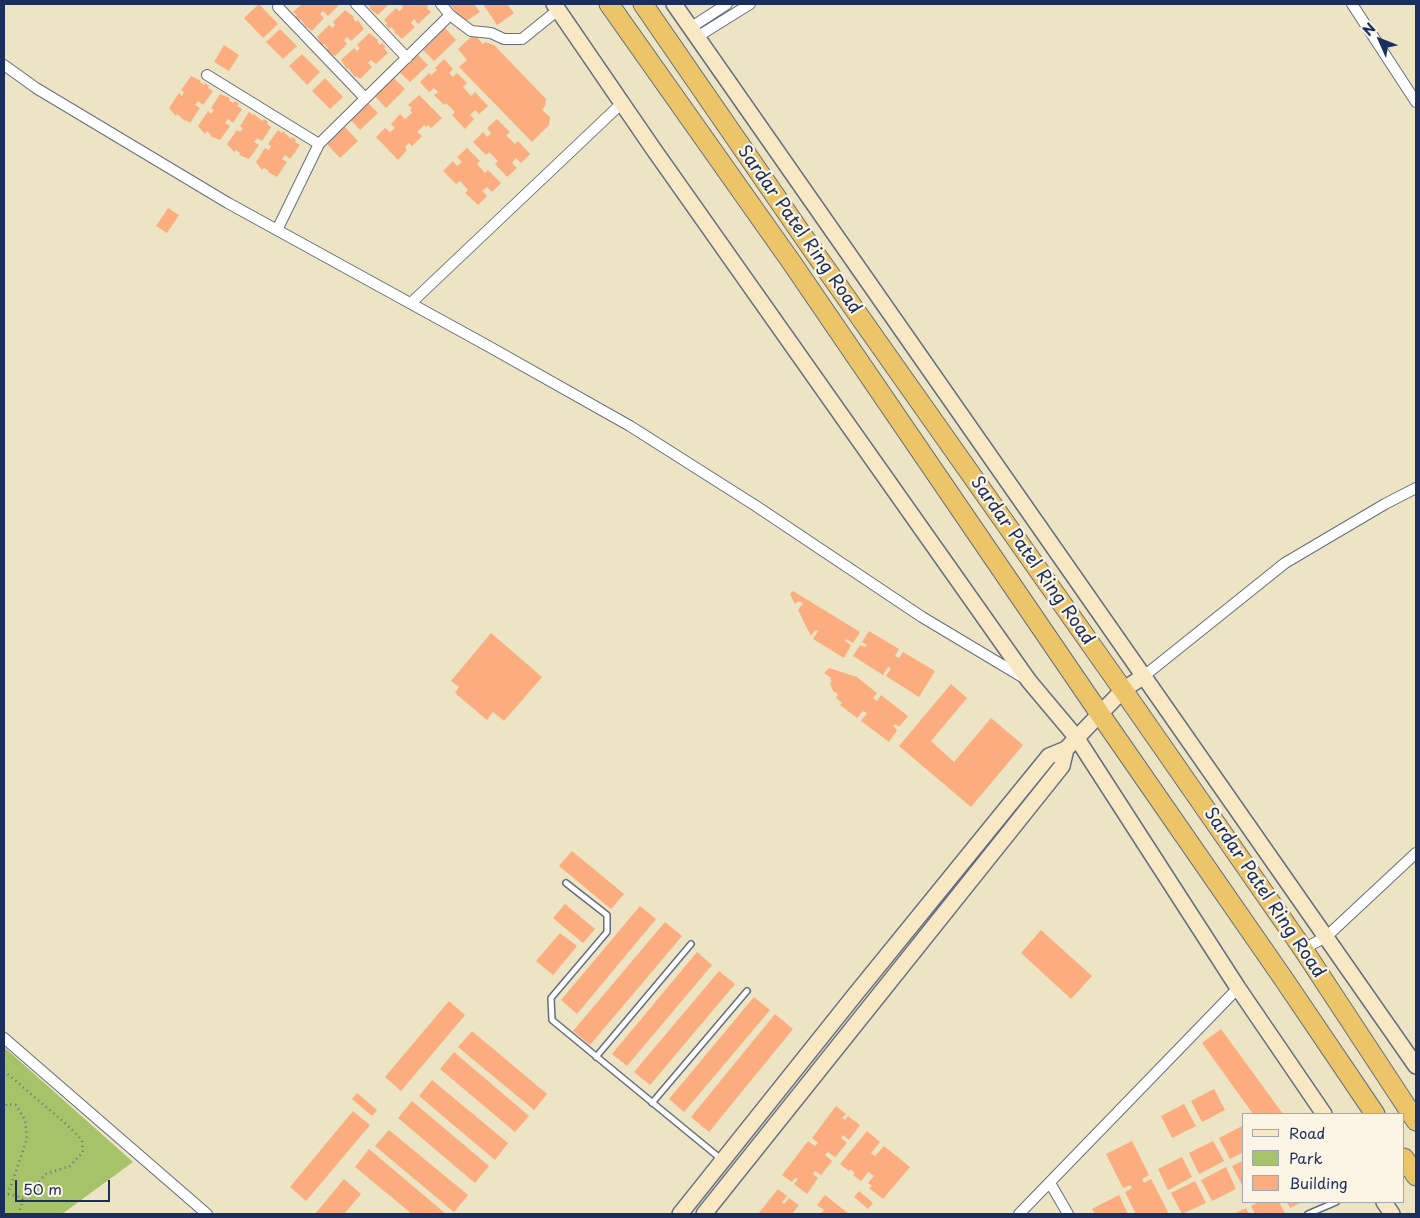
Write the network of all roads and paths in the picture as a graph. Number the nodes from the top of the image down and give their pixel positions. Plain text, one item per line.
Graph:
1 (356, 4) edge
2 (441, 4) edge
3 (609, 4) edge
4 (643, 4) edge
5 (674, 4) edge
6 (727, 4) edge
7 (750, 4) edge
8 (1352, 4) edge
9 (278, 7) dead end
10 (556, 7) edge
11 (450, 15) junction
12 (694, 32) junction
13 (407, 58) junction
14 (4, 65) edge
15 (206, 75) dead end
16 (365, 98) junction
17 (1416, 102) edge
18 (622, 103) junction
19 (319, 144) junction
20 (277, 230) junction
21 (411, 303) junction
22 (851, 305) junction
23 (830, 319) junction
24 (1416, 488) edge
25 (1144, 676) junction
26 (1029, 681) junction
27 (1123, 690) junction
28 (1100, 714) junction
29 (1076, 737) junction
30 (1066, 749) junction
31 (1416, 853) edge
32 (566, 883) dead end
33 (1326, 937) junction
34 (691, 944) dead end
35 (1303, 949) junction
36 (1238, 988) junction
37 (747, 991) dead end
38 (4, 1038) edge
39 (596, 1057) junction
40 (1416, 1066) edge
41 (4, 1071) edge
42 (652, 1103) junction
43 (4, 1110) edge
44 (1323, 1113) edge
45 (1374, 1113) edge
46 (1411, 1121) edge
47 (741, 1138) junction
48 (755, 1150) junction
49 (1405, 1160) edge
50 (723, 1161) junction
51 (1416, 1176) edge
52 (1050, 1183) junction
53 (4, 1190) edge
54 (8, 1194) junction
55 (23, 1198) junction
56 (1334, 1203) edge
57 (1385, 1203) edge
58 (19, 1214) edge
59 (207, 1214) edge
60 (680, 1214) edge
61 (704, 1214) edge
62 (1019, 1214) edge
63 (1068, 1214) edge
64 (1310, 1214) edge
65 (1392, 1214) edge

1 - 13 street
2 - 11 street
3 - 23 highway, Sardar Patel Ring Road
4 - 22 highway, Sardar Patel Ring Road
5 - 12 street, Sardar Patel Ring Road
6 - 12 street
7 - 12 street
8 - 17 street
9 - 16 street
10 - 11 street
10 - 18 street
11 - 13 street
12 - 25 street, Sardar Patel Ring Road
13 - 16 street
14 - 20 street
15 - 19 street
16 - 19 street
18 - 21 street
18 - 26 street
19 - 20 street
20 - 21 street
21 - 26 street
22 - 23 highway
22 - 27 highway, Sardar Patel Ring Road
23 - 28 highway, Sardar Patel Ring Road
24 - 25 street
25 - 27 street
25 - 33 street, Sardar Patel Ring Road
26 - 29 street
27 - 28 street
27 - 35 highway, Sardar Patel Ring Road
28 - 29 street
28 - 45 highway, Sardar Patel Ring Road
29 - 30 street
29 - 36 street
30 - 47 street
30 - 48 street
31 - 33 street
32 - 39 lane
33 - 35 street
33 - 40 street, Sardar Patel Ring Road
34 - 39 lane
35 - 46 highway, Sardar Patel Ring Road
36 - 44 street
36 - 52 street
37 - 42 lane
38 - 59 street
39 - 42 lane
41 - 55 path
42 - 50 lane
43 - 54 path
47 - 48 street
47 - 50 street
48 - 61 street
49 - 51 highway
50 - 60 street
52 - 62 street
52 - 63 street
53 - 54 path
54 - 55 path
55 - 58 path
56 - 64 lane
57 - 65 street

